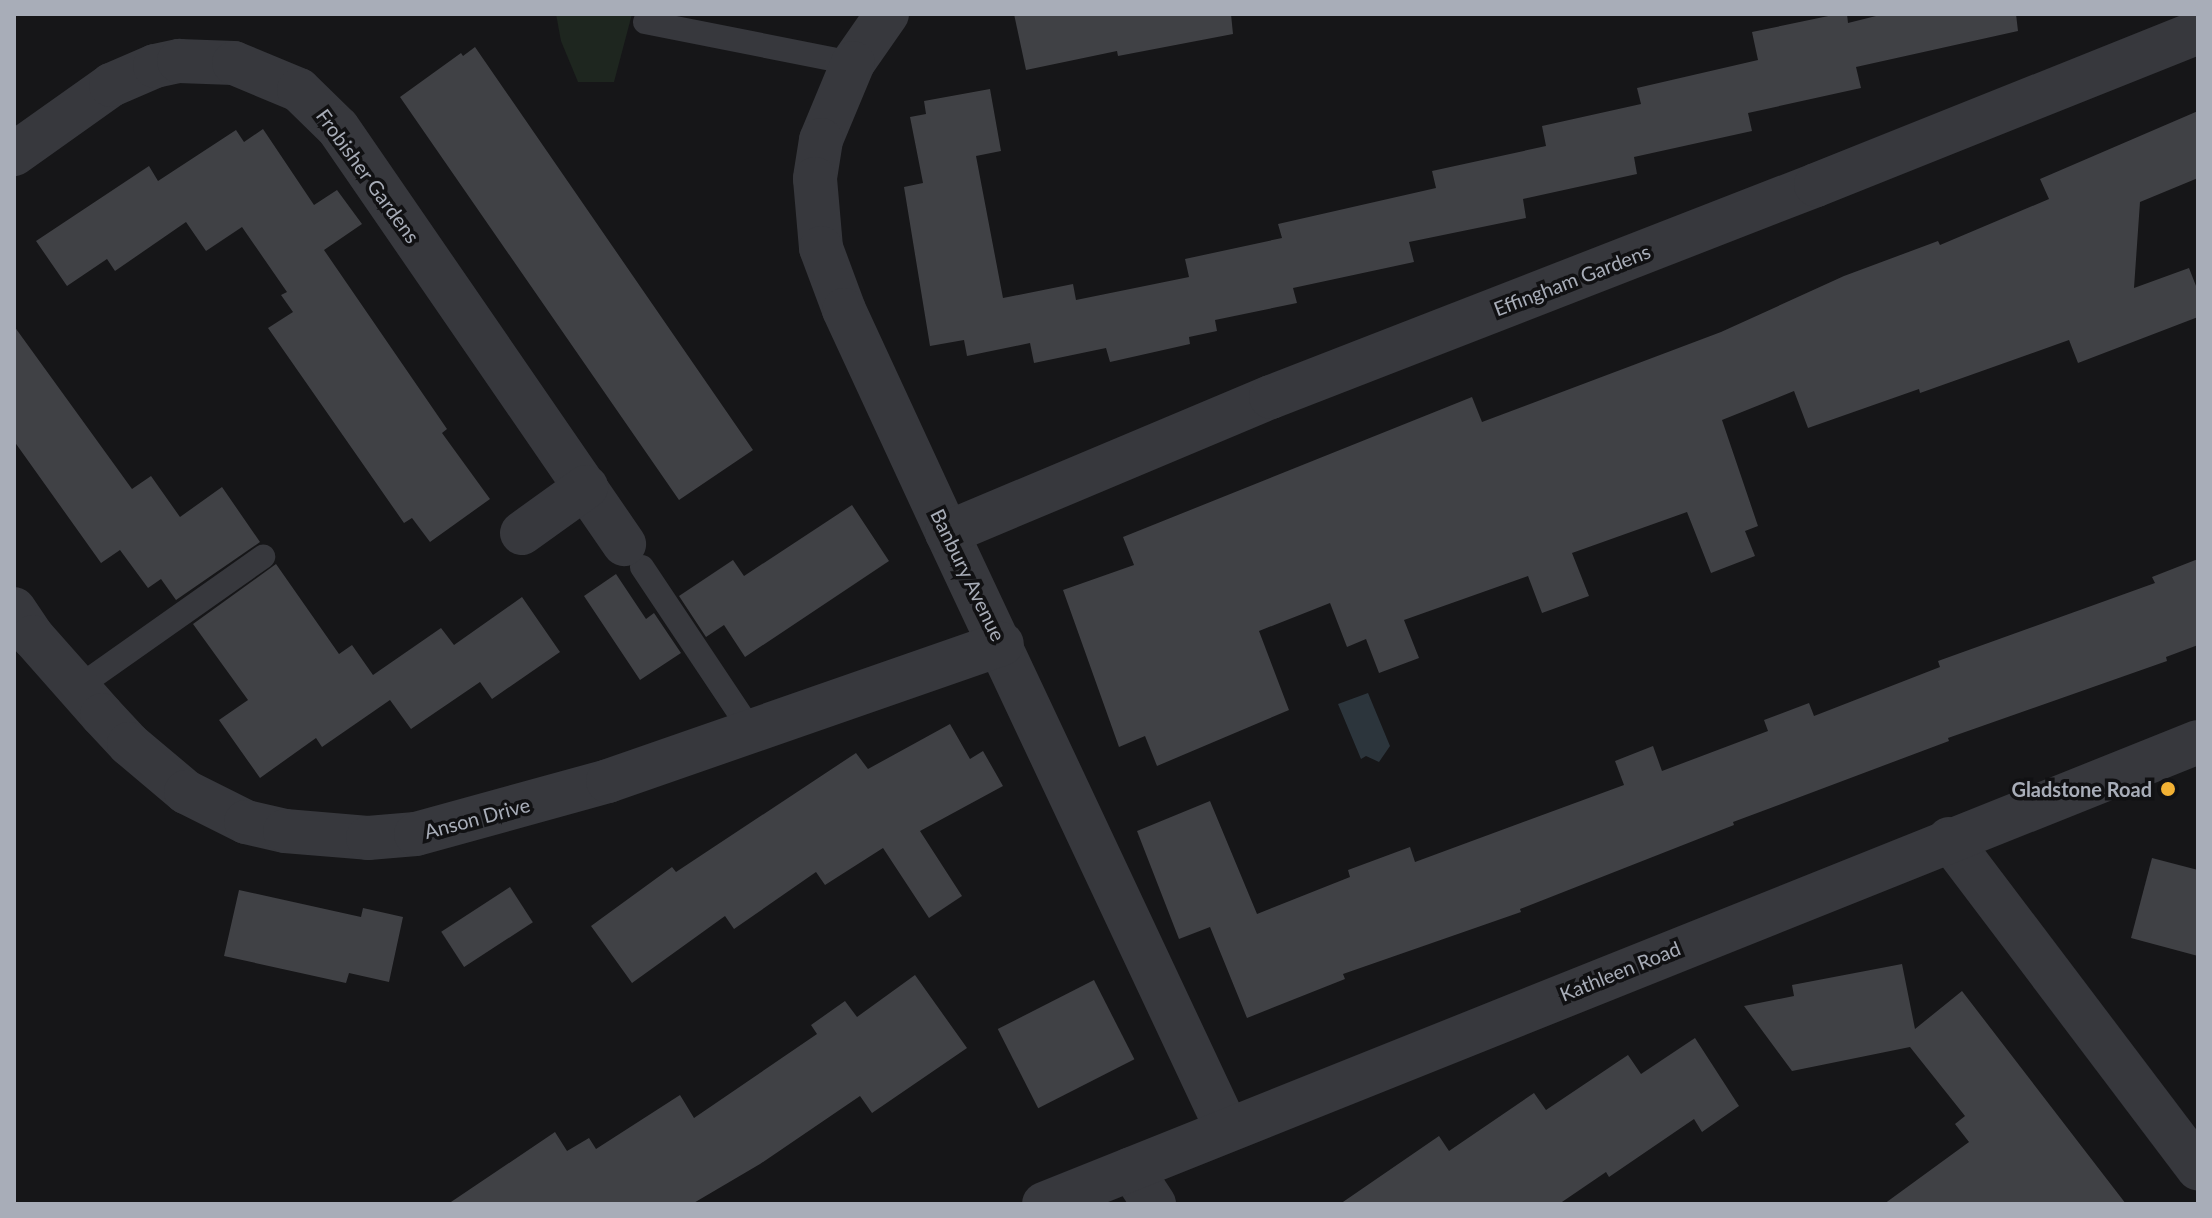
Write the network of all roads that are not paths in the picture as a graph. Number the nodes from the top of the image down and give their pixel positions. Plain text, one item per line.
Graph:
1 (887, 14) edge
2 (645, 22) dead end
3 (2198, 32) edge
4 (853, 63) junction
5 (14, 154) edge
6 (586, 487) junction
7 (522, 533) dead end
8 (947, 533) junction
9 (633, 556) joint
10 (263, 557) dead end
11 (14, 609) edge
12 (1002, 644) junction
13 (77, 688) junction
14 (752, 732) junction
15 (2198, 742) edge
16 (1949, 839) junction
17 (1227, 1129) junction
18 (2198, 1168) edge
19 (1142, 1187) edge
20 (1044, 1204) edge

1 - 4 street, Banbury Avenue
2 - 4 lane
3 - 8 street, Effingham Gardens
4 - 8 street, Banbury Avenue
5 - 6 street, Frobisher Gardens
6 - 7 street
6 - 9 street, Frobisher Gardens
8 - 12 street, Banbury Avenue
9 - 14 lane
10 - 13 lane
11 - 13 street, Anson Drive
12 - 14 street, Anson Drive
12 - 17 street, Banbury Avenue
13 - 14 street, Anson Drive
15 - 16 street, Kathleen Road
16 - 17 street, Kathleen Road
16 - 18 street
17 - 19 street, Kathleen Road
19 - 20 street, Kathleen Road

